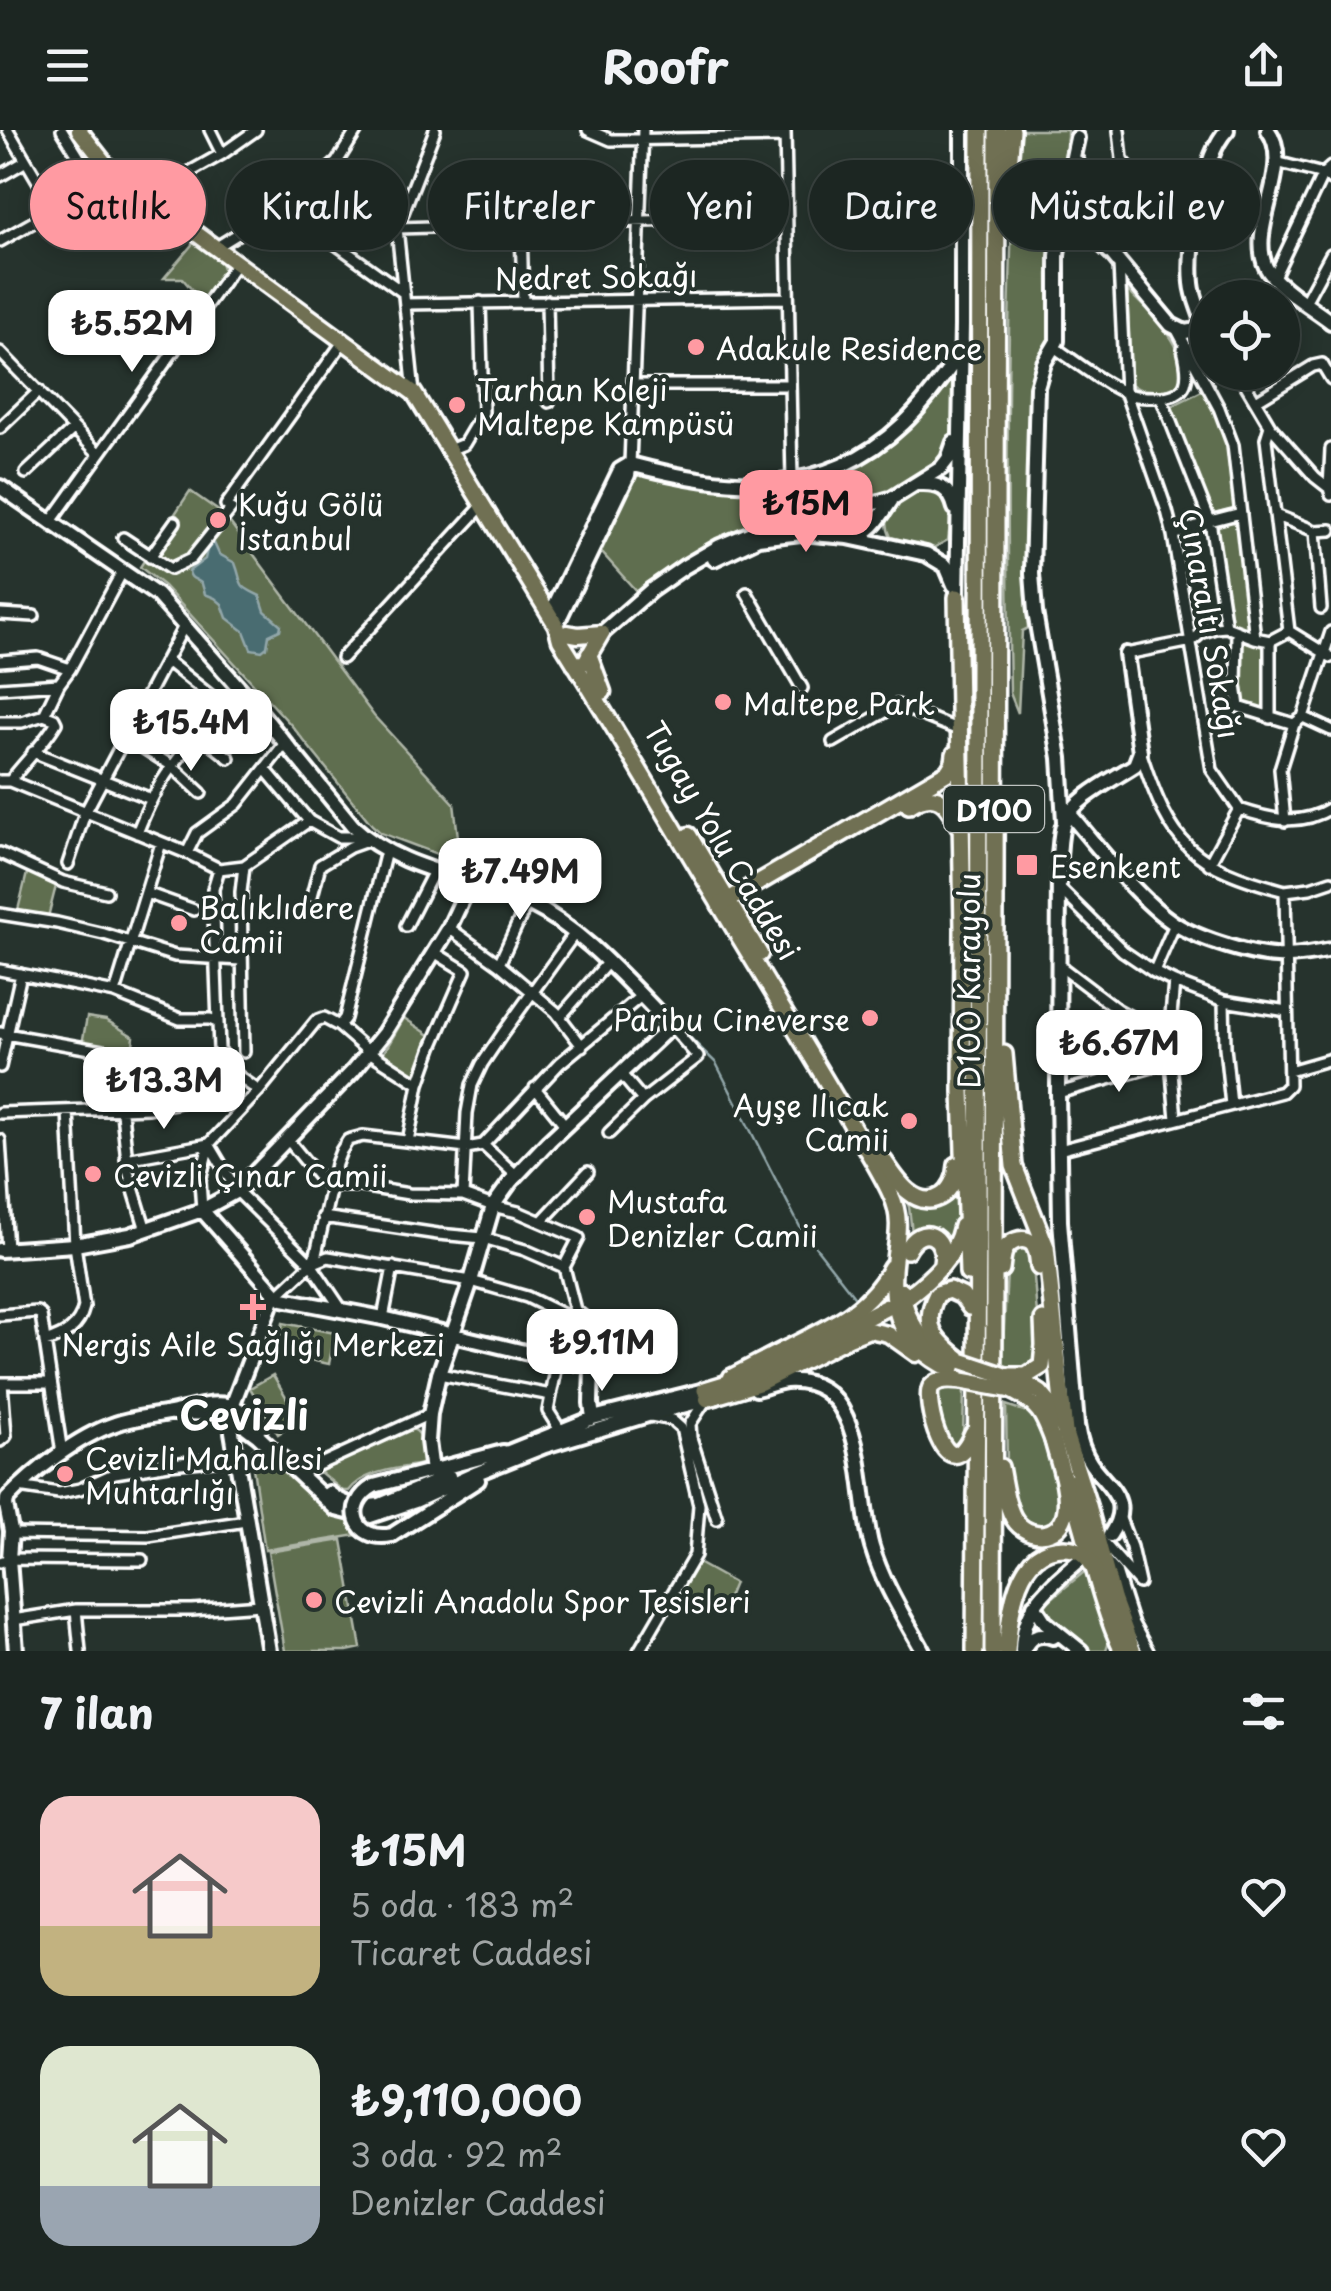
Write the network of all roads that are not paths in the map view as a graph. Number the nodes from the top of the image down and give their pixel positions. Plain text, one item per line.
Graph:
1 (8, 130) edge
2 (62, 130) edge
3 (79, 130) edge
4 (210, 130) edge
5 (256, 130) edge
6 (357, 130) edge
7 (434, 130) edge
8 (588, 130) edge
9 (962, 130) edge
10 (980, 130) edge
11 (997, 130) edge
12 (1012, 130) edge
13 (1119, 130) edge
14 (1226, 130) edge
15 (1268, 130) edge
16 (785, 133) edge
17 (643, 134) edge
18 (1077, 134) edge
19 (222, 154) junction
20 (81, 160) edge
21 (102, 160) edge
22 (338, 160) edge
23 (786, 160) edge
24 (1077, 160) edge
25 (1077, 160) edge
26 (1122, 160) edge
27 (26, 161) junction
28 (1276, 162) junction
29 (206, 163) edge
30 (30, 168) edge
31 (1328, 174) edge
32 (0, 176) edge
33 (408, 199) edge
34 (630, 221) edge
35 (639, 221) junction
36 (650, 221) edge
37 (30, 224) edge
38 (0, 241) edge
39 (226, 241) edge
40 (206, 242) edge
41 (214, 248) junction
42 (341, 250) edge
43 (399, 250) edge
44 (522, 250) edge
45 (787, 250) edge
46 (1059, 250) edge
47 (1059, 250) edge
48 (1108, 250) edge
49 (1125, 250) edge
50 (1331, 254) edge
51 (1057, 256) junction
52 (1116, 259) junction
53 (236, 264) junction
54 (1274, 277) junction
55 (1192, 280) edge
56 (404, 298) junction
57 (788, 298) junction
58 (636, 299) junction
59 (547, 301) junction
60 (480, 302) junction
61 (523, 302) junction
62 (1304, 302) junction
63 (995, 311) junction
64 (1331, 322) edge
65 (1190, 331) edge
66 (1179, 334) junction
67 (343, 342) junction
68 (1057, 345) junction
69 (961, 352) junction
70 (1, 355) edge
71 (1331, 379) edge
72 (634, 385) junction
73 (790, 385) junction
74 (1250, 390) edge
75 (1125, 391) junction
76 (39, 392) junction
77 (414, 393) junction
78 (1162, 397) junction
79 (1256, 400) junction
80 (550, 402) dead end
81 (960, 426) junction
82 (1270, 426) junction
83 (0, 428) edge
84 (73, 428) junction
85 (449, 450) junction
86 (1331, 450) edge
87 (99, 454) junction
88 (630, 464) junction
89 (26, 473) dead end
90 (792, 480) junction
91 (916, 484) junction
92 (0, 488) edge
93 (1330, 492) edge
94 (893, 498) junction
95 (483, 505) junction
96 (883, 512) junction
97 (1241, 514) junction
98 (1274, 515) junction
99 (958, 520) junction
100 (1210, 521) junction
101 (175, 522) dead end
102 (777, 522) junction
103 (50, 523) junction
104 (1331, 530) edge
105 (1315, 532) junction
106 (800, 533) junction
107 (1173, 534) junction
108 (848, 537) junction
109 (122, 538) dead end
110 (901, 548) junction
111 (926, 554) junction
112 (150, 557) junction
113 (122, 572) junction
114 (747, 593) dead end
115 (956, 597) junction
116 (1321, 608) dead end
117 (0, 614) edge
118 (34, 616) dead end
119 (558, 624) junction
120 (184, 626) junction
121 (1226, 627) junction
122 (1289, 631) junction
123 (1238, 632) junction
124 (1331, 632) edge
125 (602, 633) junction
126 (1254, 638) junction
127 (1192, 641) junction
128 (1270, 641) junction
129 (1126, 654) joint
130 (1327, 655) edge
131 (342, 658) dead end
132 (582, 659) junction
133 (0, 662) edge
134 (167, 662) junction
135 (70, 669) junction
136 (59, 684) junction
137 (0, 688) edge
138 (802, 688) dead end
139 (146, 698) junction
140 (222, 704) junction
141 (44, 715) junction
142 (978, 718) junction
143 (1270, 718) junction
144 (1299, 721) junction
145 (0, 722) edge
146 (251, 728) dead end
147 (959, 730) junction
148 (1331, 730) edge
149 (200, 735) junction
150 (126, 736) junction
151 (833, 742) dead end
152 (285, 744) junction
153 (33, 752) junction
154 (1140, 752) junction
155 (228, 758) dead end
156 (172, 766) junction
157 (265, 769) junction
158 (103, 780) junction
159 (5, 781) edge
160 (201, 794) dead end
161 (151, 799) junction
162 (1239, 809) junction
163 (1328, 810) edge
164 (85, 813) junction
165 (1067, 817) junction
166 (309, 820) junction
167 (1285, 821) junction
168 (1331, 825) edge
169 (960, 828) junction
170 (1084, 830) junction
171 (137, 833) junction
172 (368, 839) junction
173 (161, 842) junction
174 (1060, 845) junction
175 (386, 851) junction
176 (188, 852) junction
177 (0, 853) edge
178 (68, 864) dead end
179 (1209, 864) junction
180 (244, 866) junction
181 (219, 869) junction
182 (434, 871) junction
183 (1331, 881) edge
184 (470, 884) junction
185 (1060, 888) junction
186 (1285, 891) junction
187 (106, 892) dead end
188 (146, 892) junction
189 (312, 896) dead end
190 (528, 902) junction
191 (726, 906) junction
192 (194, 910) dead end
193 (0, 914) edge
194 (1176, 924) junction
195 (406, 926) dead end
196 (449, 928) junction
197 (964, 928) junction
198 (576, 933) junction
199 (130, 942) junction
200 (1331, 950) edge
201 (434, 952) junction
202 (1286, 956) junction
203 (214, 959) junction
204 (241, 960) junction
205 (607, 963) junction
206 (499, 964) junction
207 (1060, 966) junction
208 (0, 970) edge
209 (1154, 972) junction
210 (21, 974) junction
211 (994, 975) junction
212 (1174, 982) junction
213 (532, 992) junction
214 (115, 993) junction
215 (641, 996) junction
216 (1224, 1001) junction
217 (1118, 1010) junction
218 (1287, 1011) junction
219 (560, 1018) junction
220 (217, 1022) junction
221 (339, 1026) junction
222 (671, 1026) junction
223 (4, 1034) edge
224 (1170, 1038) junction
225 (582, 1046) junction
226 (244, 1052) dead end
227 (369, 1052) junction
228 (1331, 1059) edge
229 (1170, 1062) junction
230 (0, 1066) edge
231 (1289, 1071) junction
232 (622, 1074) junction
233 (1119, 1075) junction
234 (238, 1076) junction
235 (419, 1084) junction
236 (535, 1088) junction
237 (259, 1091) junction
238 (962, 1091) junction
239 (1058, 1093) junction
240 (644, 1100) junction
241 (1231, 1105) junction
242 (120, 1110) junction
243 (68, 1111) junction
244 (0, 1113) edge
245 (1176, 1119) junction
246 (565, 1125) junction
247 (609, 1133) dead end
248 (0, 1140) edge
249 (288, 1140) junction
250 (408, 1141) junction
251 (209, 1144) junction
252 (482, 1145) junction
253 (466, 1148) junction
254 (1059, 1150) junction
255 (879, 1154) junction
256 (126, 1159) junction
257 (588, 1172) dead end
258 (964, 1175) junction
259 (517, 1176) junction
260 (331, 1186) junction
261 (237, 1191) junction
262 (463, 1196) junction
263 (493, 1206) junction
264 (202, 1210) junction
265 (323, 1217) junction
266 (542, 1221) junction
267 (146, 1230) junction
268 (484, 1238) junction
269 (75, 1245) junction
270 (3, 1246) edge
271 (901, 1251) junction
272 (311, 1264) junction
273 (941, 1266) junction
274 (393, 1267) junction
275 (564, 1267) junction
276 (471, 1281) junction
277 (278, 1295) junction
278 (908, 1296) dead end
279 (970, 1306) junction
280 (887, 1307) dead end
281 (994, 1307) junction
282 (342, 1310) junction
283 (575, 1310) junction
284 (0, 1316) edge
285 (384, 1318) junction
286 (453, 1334) junction
287 (976, 1338) junction
288 (44, 1342) junction
289 (558, 1360) junction
290 (592, 1366) junction
291 (962, 1372) junction
292 (439, 1374) junction
293 (1, 1383) edge
294 (50, 1383) junction
295 (1007, 1383) junction
296 (706, 1394) junction
297 (551, 1395) junction
298 (234, 1412) junction
299 (430, 1414) junction
300 (648, 1415) junction
301 (593, 1418) junction
302 (976, 1425) junction
303 (560, 1430) junction
304 (258, 1436) junction
305 (1059, 1436) junction
306 (994, 1439) junction
307 (0, 1441) edge
308 (238, 1452) junction
309 (515, 1453) junction
310 (62, 1454) junction
311 (305, 1471) junction
312 (432, 1472) junction
313 (23, 1483) junction
314 (2, 1498) edge
315 (699, 1510) junction
316 (1120, 1516) junction
317 (246, 1521) junction
318 (6, 1531) edge
319 (1104, 1535) junction
320 (1080, 1559) dead end
321 (142, 1560) dead end
322 (5, 1561) edge
323 (1099, 1563) junction
324 (264, 1604) junction
325 (1034, 1605) junction
326 (76, 1610) junction
327 (13, 1620) junction
328 (1114, 1633) junction
329 (1053, 1637) junction
330 (1128, 1649) edge
331 (16, 1651) edge
332 (80, 1651) edge
333 (273, 1651) edge
334 (639, 1651) edge
335 (923, 1651) edge
336 (975, 1651) edge
337 (993, 1651) edge
338 (1007, 1651) edge
339 (1022, 1651) edge
340 (1072, 1651) edge
341 (1081, 1651) edge
342 (1112, 1651) edge
343 (1148, 1651) edge

1 - 27 street
2 - 20 street
3 - 21 main road, Tugay Yolu Caddesi
4 - 19 street
5 - 19 street
6 - 22 street
7 - 33 street
8 - 17 street
9 - 69 street
10 - 142 highway, D100 Karayolu / D100
11 - 63 highway, D100 Karayolu / D100
12 - 63 highway
13 - 26 street
14 - 55 street
15 - 28 street
16 - 17 street
16 - 23 street
17 - 35 street
18 - 24 street
18 - 25 street
19 - 29 street
27 - 30 street
27 - 32 street
28 - 31 street
28 - 54 street
31 - 54 street
34 - 35 street
35 - 36 street
35 - 58 street
37 - 38 street
39 - 41 street
40 - 41 main road, Tugay Yolu Caddesi
41 - 53 main road, Tugay Yolu Caddesi
42 - 56 street
43 - 56 street
44 - 61 street
45 - 57 street
46 - 51 street
47 - 51 street
48 - 52 street
49 - 52 street
50 - 62 street
51 - 68 street
52 - 66 street
52 - 75 street, Çınaraltı Sokağı
53 - 67 main road, Tugay Yolu Caddesi
53 - 87 street
54 - 62 street
56 - 60 street, Nedret Sokağı
56 - 77 street
57 - 58 street, Nedret Sokağı
57 - 73 street
58 - 59 street, Nedret Sokağı
58 - 72 street
59 - 61 street, Nedret Sokağı
59 - 80 street
60 - 61 street, Nedret Sokağı
60 - 85 street
62 - 64 street
63 - 211 highway, D100 Karayolu / D100
65 - 66 street
66 - 78 street
66 - 97 street
67 - 77 main road, Tugay Yolu Caddesi
67 - 112 street
68 - 75 street
68 - 165 street
69 - 81 street
69 - 90 street
70 - 76 street
71 - 79 street
72 - 73 street
72 - 88 street
73 - 90 street
74 - 79 street
75 - 78 street
75 - 107 street, Çınaraltı Sokağı
76 - 83 street
76 - 84 street
77 - 85 main road, Tugay Yolu Caddesi
78 - 100 street
79 - 82 street
81 - 91 street
81 - 99 street
82 - 93 street
82 - 98 street
84 - 87 street
84 - 89 street
85 - 95 main road, Tugay Yolu Caddesi
86 - 93 street
87 - 103 street
88 - 90 street
88 - 119 street
91 - 94 street
91 - 99 street
92 - 103 street
94 - 96 street
94 - 102 street
95 - 119 main road, Tugay Yolu Caddesi
95 - 131 street
96 - 108 street
96 - 110 street
97 - 100 street
97 - 126 street
98 - 105 street
98 - 122 street
99 - 111 street
99 - 115 street
100 - 107 street
100 - 121 street
101 - 112 street
102 - 106 street
102 - 125 street
103 - 113 street
104 - 105 street
105 - 116 street
106 - 108 street
106 - 132 street
107 - 127 street, Çınaraltı Sokağı
108 - 110 street
109 - 112 street
110 - 111 street
111 - 115 street
113 - 120 street
113 - 135 street
114 - 138 street
115 - 147 highway
117 - 118 street
119 - 125 main road
119 - 132 main road, Tugay Yolu Caddesi
120 - 134 street
120 - 152 street
121 - 123 street
121 - 127 street
122 - 128 street
122 - 130 street
123 - 126 street
123 - 143 street
124 - 130 street, Çınaraltı Sokağı
125 - 132 main road
126 - 128 street
127 - 129 street
127 - 162 street, Çınaraltı Sokağı
128 - 143 street
129 - 154 street
130 - 144 street, Çınaraltı Sokağı
132 - 191 main road, Tugay Yolu Caddesi
132 - 191 main road, Tugay Yolu Caddesi
133 - 135 street
134 - 139 street
134 - 140 street
135 - 136 street
136 - 137 street
136 - 141 street
139 - 149 street
139 - 150 street
140 - 146 street
140 - 149 street
141 - 145 street
141 - 153 street
142 - 197 highway
142 - 287 highway, D100 Karayolu / D100
143 - 144 street
144 - 148 street
144 - 167 street, Çınaraltı Sokağı
147 - 151 street
147 - 169 highway
147 - 191 highway
149 - 155 street
149 - 156 street
150 - 156 street
150 - 158 street
152 - 157 street
152 - 172 street
153 - 158 street
153 - 159 street
154 - 165 street
154 - 179 street
156 - 160 street
156 - 161 street
157 - 166 street
157 - 176 street
158 - 161 street
158 - 164 street
159 - 164 street
161 - 171 street
162 - 167 street
162 - 179 street
163 - 167 street
163 - 168 street
164 - 171 street
164 - 178 street
165 - 170 street
165 - 174 street
166 - 172 street
166 - 180 street
169 - 191 highway
169 - 197 highway
170 - 174 street
170 - 194 street
171 - 173 street
172 - 175 street
172 - 189 street
173 - 176 street
173 - 188 street
174 - 185 street
175 - 182 street
175 - 221 street
176 - 181 street
177 - 187 street
179 - 186 street
180 - 181 street
180 - 204 street
181 - 203 street
182 - 184 street
182 - 195 street
183 - 186 street
184 - 190 street
184 - 196 street
185 - 207 street
185 - 209 street
186 - 202 street
188 - 192 street
188 - 199 street
190 - 198 street
190 - 206 street
191 - 255 main road, Tugay Yolu Caddesi
191 - 271 main road, Tugay Yolu Caddesi
193 - 199 street
194 - 202 street
194 - 209 street
196 - 201 street
196 - 206 street
197 - 238 highway
198 - 205 street
198 - 213 street
199 - 203 street
199 - 214 street
200 - 202 street
201 - 227 street
201 - 235 street
202 - 218 street
203 - 204 street
203 - 220 street
204 - 226 street
205 - 215 street
205 - 219 street
206 - 213 street
207 - 217 street
207 - 239 street
208 - 210 street
209 - 212 street
210 - 214 street
210 - 223 street
211 - 281 highway, D100 Karayolu / D100
211 - 305 highway
212 - 216 street
212 - 224 street
213 - 219 street
213 - 253 street
214 - 220 street
215 - 222 street
215 - 225 street
216 - 218 street
216 - 241 street
217 - 224 street
217 - 233 street
218 - 231 street
219 - 225 street
220 - 234 street
221 - 227 street
221 - 237 street
222 - 232 street
222 - 240 street
223 - 230 street
223 - 242 street
224 - 229 street
225 - 236 street
227 - 235 street
227 - 249 street
228 - 231 street
229 - 233 street
229 - 245 street
231 - 241 street
232 - 240 street
232 - 246 street
233 - 239 street
234 - 237 street
234 - 242 street
235 - 250 street
236 - 246 street
236 - 252 street
237 - 251 street
238 - 255 highway
238 - 258 highway
239 - 254 street
240 - 247 street
241 - 245 street
242 - 243 street
242 - 256 street
243 - 244 street
243 - 269 street
245 - 254 street
246 - 259 street
248 - 270 street
249 - 260 street
249 - 261 street
250 - 253 street
250 - 260 street
251 - 256 street
251 - 261 street
251 - 264 street
252 - 253 street
252 - 259 street
253 - 262 street
254 - 316 street
255 - 271 main road, Tugay Yolu Caddesi
256 - 267 street
257 - 266 street
258 - 273 highway
258 - 279 highway
259 - 263 street
260 - 262 street
260 - 265 street
261 - 264 street
261 - 272 street
262 - 263 street
263 - 266 street
263 - 268 street
264 - 267 street
264 - 277 street
265 - 268 street
265 - 272 street
266 - 275 street
267 - 269 street
268 - 275 street
268 - 276 street
269 - 270 street
269 - 288 street
271 - 273 highway
271 - 291 main road
271 - 296 main road
272 - 274 street
272 - 277 street
272 - 282 street
273 - 278 highway
274 - 276 street
274 - 285 street
275 - 283 street
276 - 283 street
276 - 286 street
277 - 282 street
277 - 298 street
279 - 287 highway
279 - 291 highway
280 - 296 highway
281 - 295 highway
281 - 306 highway, D100 Karayolu / D100
282 - 285 street
283 - 290 street
284 - 288 street
285 - 286 street
286 - 289 street
286 - 292 street
287 - 302 highway, D100 Karayolu / D100
288 - 294 street
289 - 290 street
289 - 297 street
290 - 301 street
291 - 295 highway, bridge
291 - 296 main road
291 - 302 highway
292 - 297 street
292 - 299 street
293 - 294 street
293 - 307 street
294 - 310 street
295 - 305 main road
296 - 300 street
296 - 301 street
296 - 315 street
296 - 335 street
297 - 303 street
298 - 304 street
298 - 308 street
298 - 310 street
298 - 311 street
299 - 311 street
299 - 312 street
300 - 309 street
300 - 315 street
301 - 303 street
302 - 336 highway, D100 Karayolu / D100
303 - 309 street
304 - 308 street
304 - 309 street
305 - 306 highway
305 - 319 main road
305 - 323 main road
306 - 337 highway, D100 Karayolu / D100
308 - 313 street
308 - 317 street
308 - 324 street
309 - 311 street
309 - 312 street
309 - 312 street, bridge
310 - 313 street
313 - 314 street
314 - 318 street
315 - 334 street
316 - 319 street
316 - 319 street
317 - 318 street
317 - 324 street
318 - 322 street
319 - 323 main road
320 - 325 street
321 - 322 street
322 - 327 street
323 - 328 main road
323 - 330 main road
323 - 338 highway
323 - 343 street
324 - 326 street
324 - 333 street
325 - 329 street
325 - 339 street
325 - 341 street
326 - 327 street
326 - 332 street
327 - 331 street
328 - 330 main road
328 - 342 main road
329 - 339 street
329 - 340 street

